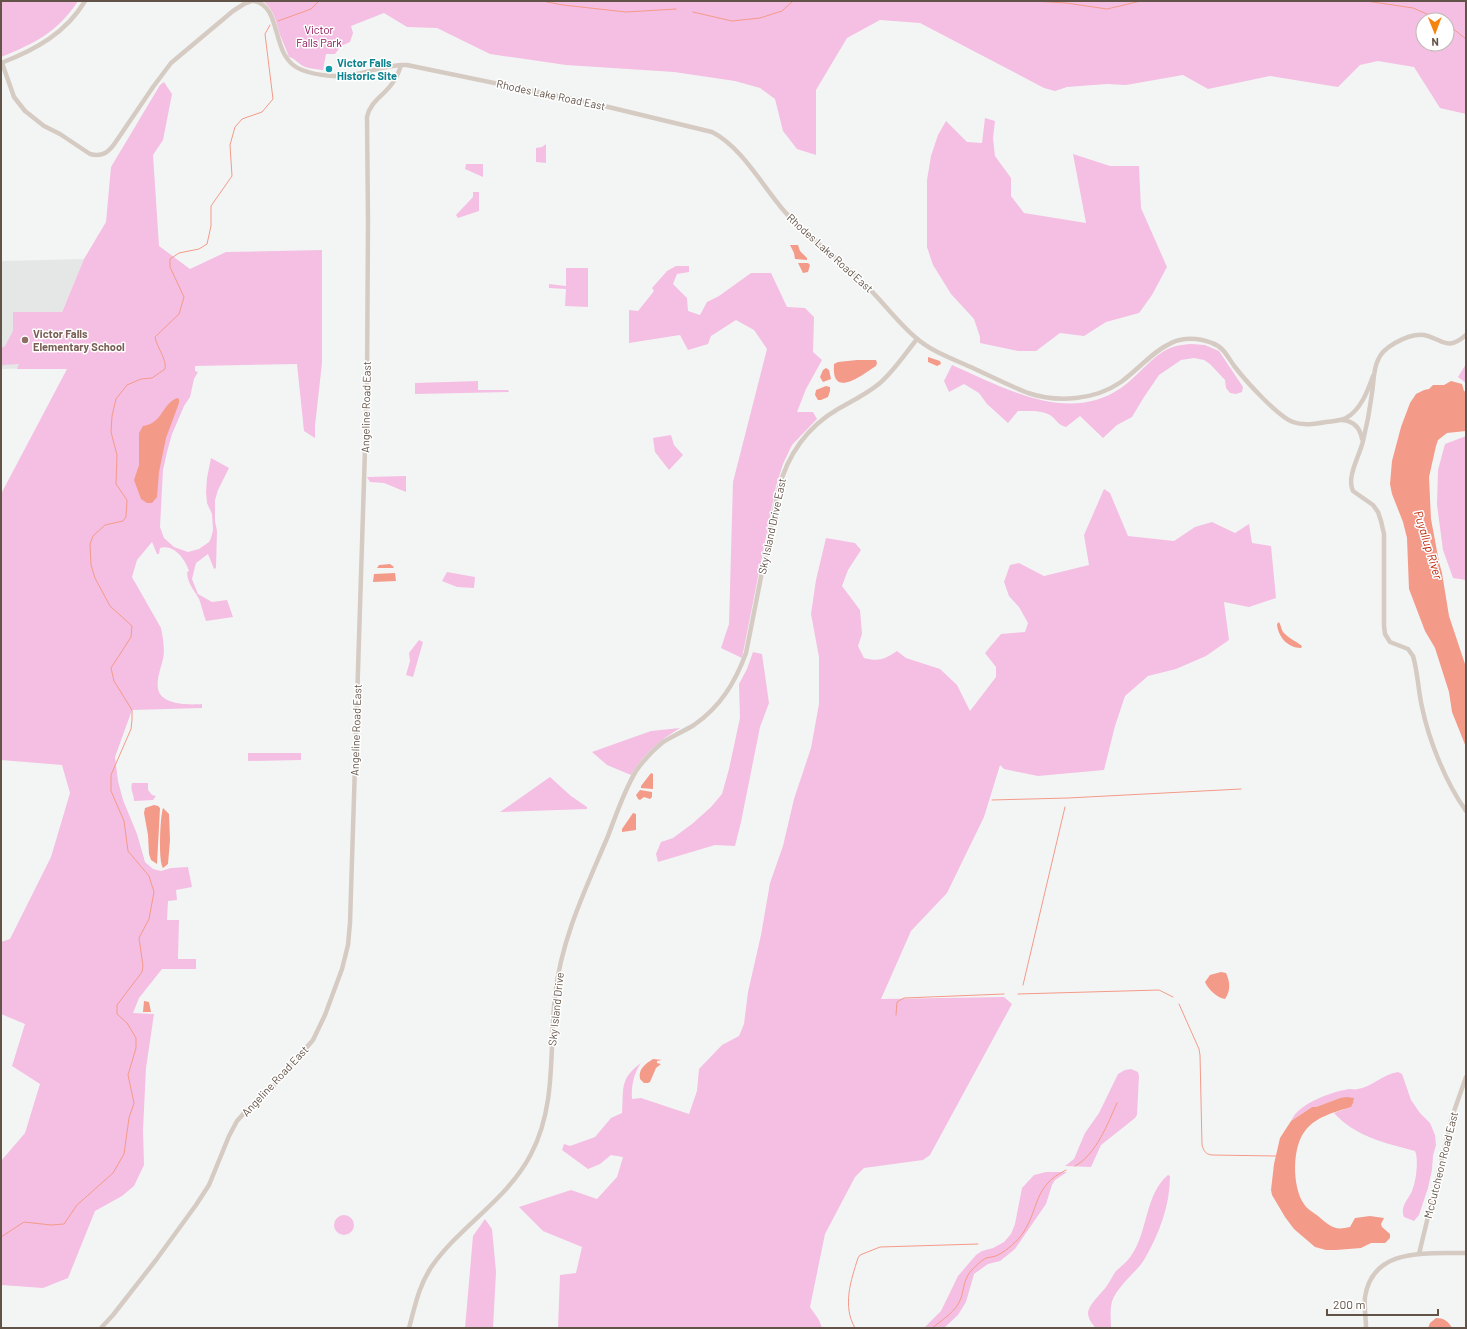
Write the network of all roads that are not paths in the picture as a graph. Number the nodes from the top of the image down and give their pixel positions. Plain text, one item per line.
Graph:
1 (85, 1) edge
2 (253, 1) edge
3 (2, 63) edge
4 (401, 65) junction
5 (1466, 335) edge
6 (917, 339) junction
7 (1373, 376) junction
8 (1337, 421) junction
9 (1363, 442) junction
10 (692, 726) joint
11 (1466, 811) edge
12 (1466, 1077) edge
13 (1419, 1254) junction
14 (1466, 1254) edge
15 (101, 1328) edge
16 (409, 1328) edge
17 (1366, 1328) edge

1 - 3 street
2 - 3 street, Rhodes Lake Road East
2 - 4 street, Rhodes Lake Road East
4 - 6 street, Rhodes Lake Road East
4 - 15 street, Angeline Road East
5 - 7 street
6 - 8 street, Rhodes Lake Road East
6 - 10 street, Sky Island Drive East
7 - 8 street, Rhodes Lake Road East
7 - 9 street
8 - 9 street, Rhodes Lake Road East
9 - 11 street
10 - 16 street, Sky Island Drive
12 - 13 street, McCutcheon Road East
13 - 14 street
13 - 17 street

